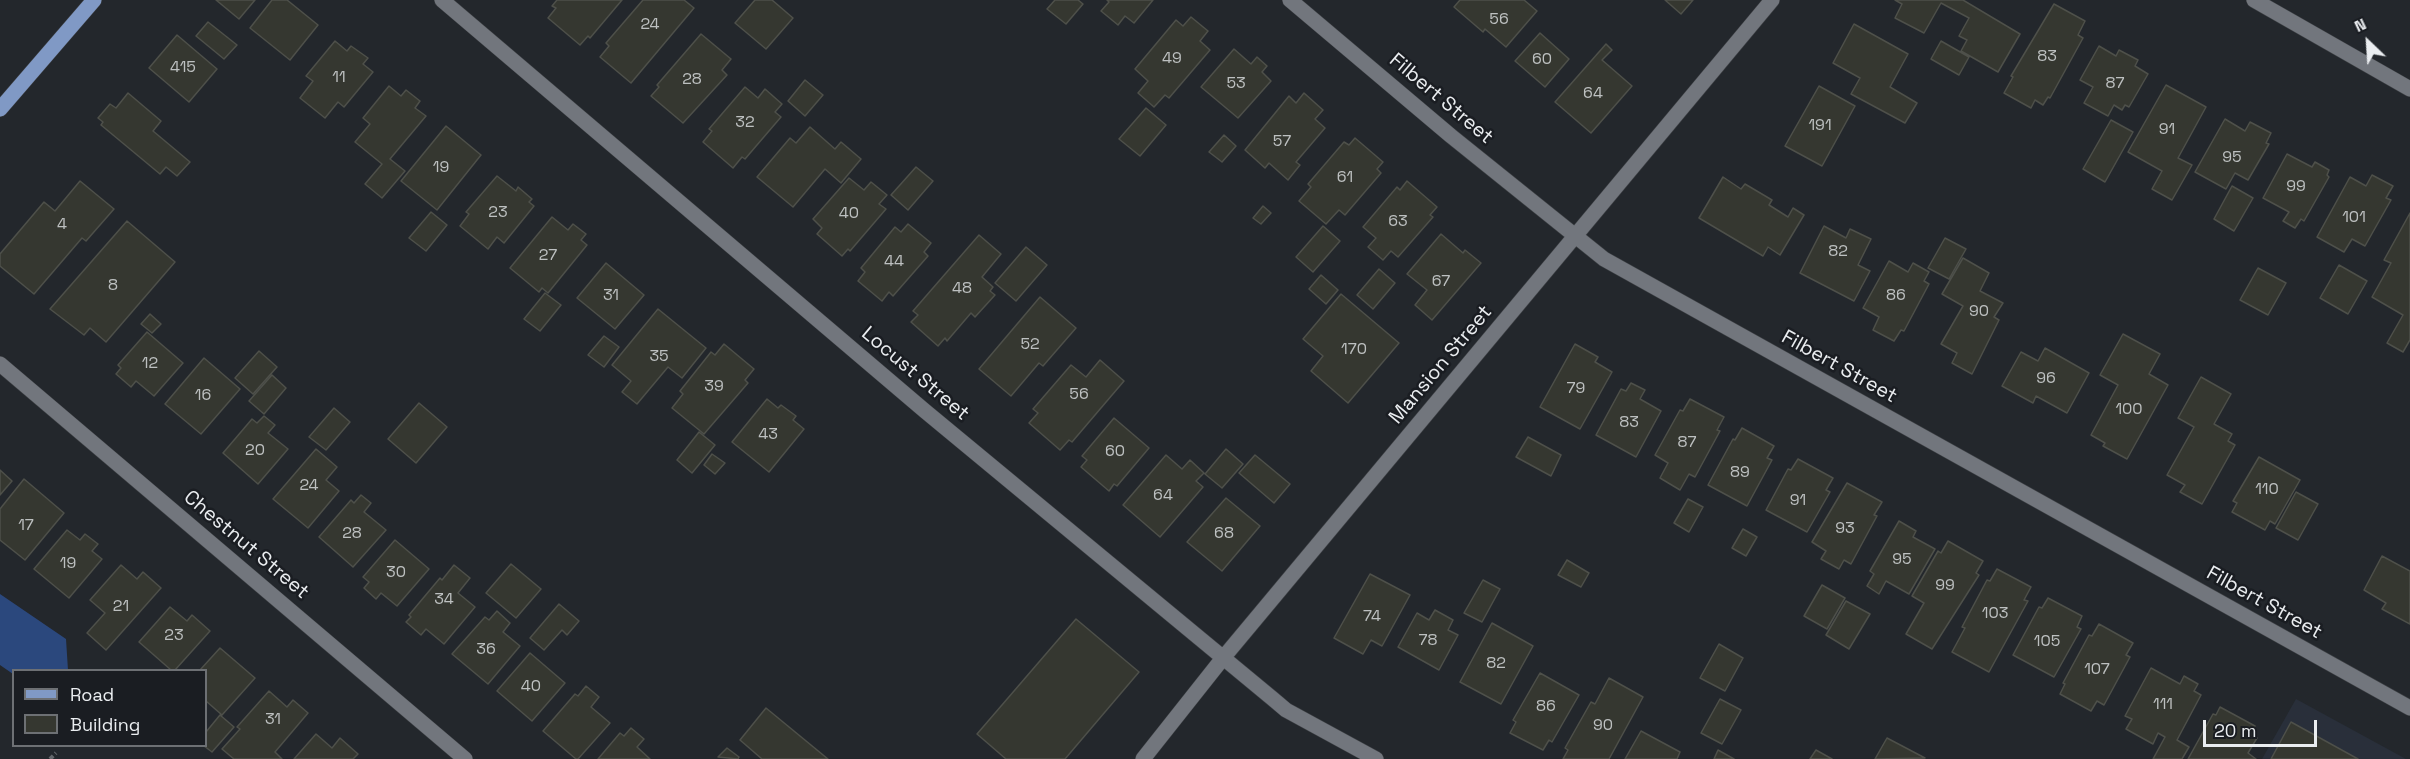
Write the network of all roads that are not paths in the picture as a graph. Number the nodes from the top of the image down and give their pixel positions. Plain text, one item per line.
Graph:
1 (94, 0) edge
2 (442, 0) edge
3 (1290, 0) edge
4 (1772, 0) edge
5 (2254, 0) edge
6 (2410, 89) edge
7 (1, 107) edge
8 (1575, 237) junction
9 (0, 364) edge
10 (1223, 658) junction
11 (2410, 708) edge
12 (465, 759) edge
13 (1143, 759) edge
14 (1376, 759) edge

1 - 7 main road
2 - 10 street, Locust Street
3 - 8 street, Filbert Street
4 - 8 street, Mansion Street
5 - 6 street
8 - 10 street, Mansion Street
8 - 11 street, Filbert Street
9 - 12 street, Chestnut Street
10 - 13 street, Mansion Street
10 - 14 street, Locust Street

